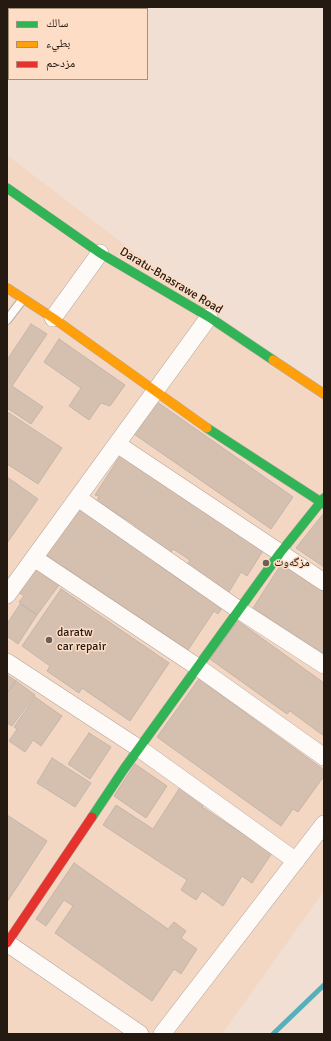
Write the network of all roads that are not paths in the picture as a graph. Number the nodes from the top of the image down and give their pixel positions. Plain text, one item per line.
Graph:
1 (7, 188) edge
2 (100, 253) junction
3 (7, 288) edge
4 (24, 299) junction
5 (209, 316) junction
6 (53, 318) junction
7 (7, 320) edge
8 (156, 392) junction
9 (324, 394) edge
10 (117, 444) junction
11 (78, 498) junction
12 (323, 501) edge
13 (280, 553) junction
14 (34, 558) junction
15 (324, 582) edge
16 (7, 595) edge
17 (239, 610) junction
18 (7, 662) edge
19 (324, 666) edge
20 (199, 668) junction
21 (140, 749) junction
22 (324, 757) edge
23 (324, 824) edge
24 (296, 862) junction
25 (7, 943) edge
26 (140, 1034) edge
27 (162, 1034) edge

1 - 2 street, Daratu-Bnasrawe Road
2 - 5 street, Daratu-Bnasrawe Road
2 - 6 street
3 - 4 street
4 - 6 street
4 - 7 lane
5 - 8 street
5 - 9 street, Daratu-Bnasrawe Road
6 - 8 street
8 - 10 street
8 - 12 street
10 - 11 street
10 - 13 street
11 - 14 street
11 - 17 street
12 - 13 street
13 - 15 street
13 - 17 street
14 - 16 street
14 - 20 street
17 - 19 street
17 - 20 street
18 - 21 street
20 - 21 street
20 - 22 street
21 - 24 street
21 - 25 street
23 - 24 street
24 - 27 street
25 - 26 street

